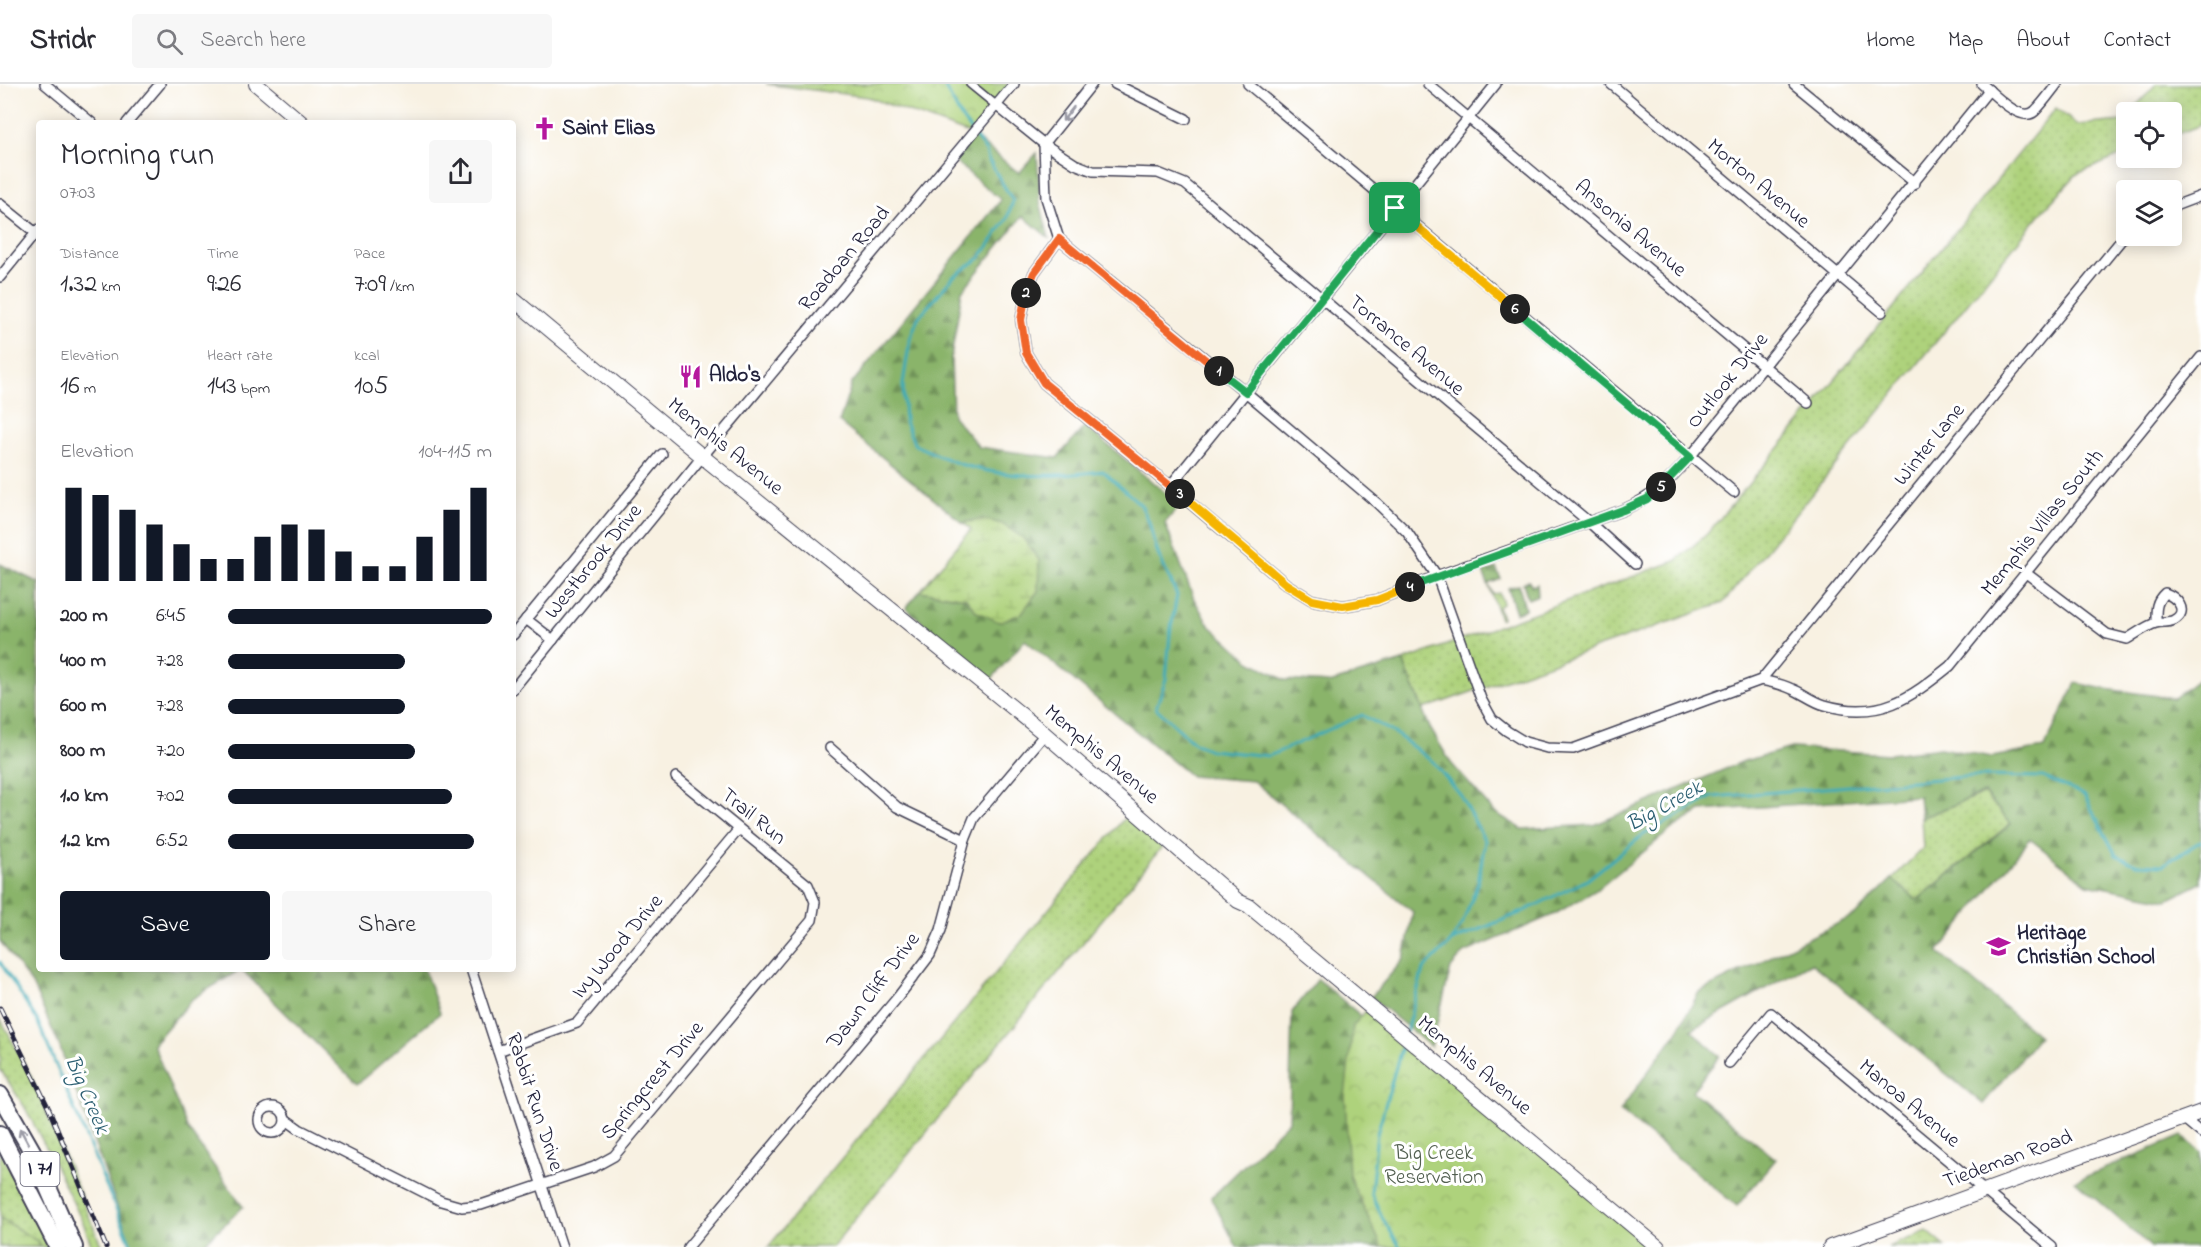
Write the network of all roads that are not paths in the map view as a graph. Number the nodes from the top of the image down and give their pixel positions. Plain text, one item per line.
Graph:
1 (45, 84) edge
2 (160, 84) edge
3 (256, 84) edge
4 (970, 84) edge
5 (1014, 84) edge
6 (1092, 84) edge
7 (1115, 84) edge
8 (1248, 84) edge
9 (1428, 84) edge
10 (1496, 84) edge
11 (1611, 84) edge
12 (1794, 84) edge
13 (2057, 84) edge
14 (1986, 87) edge
15 (997, 106) junction
16 (1468, 117) junction
17 (1186, 119) dead end
18 (88, 120) edge
19 (130, 120) edge
20 (298, 120) edge
21 (1044, 144) junction
22 (1914, 183) junction
23 (2201, 196) edge
24 (2182, 203) edge
25 (0, 204) edge
26 (1395, 208) junction
27 (36, 230) edge
28 (36, 232) edge
29 (1059, 239) junction
30 (2116, 246) edge
31 (1840, 275) junction
32 (0, 277) edge
33 (1322, 299) junction
34 (516, 301) edge
35 (1882, 312) dead end
36 (2201, 357) edge
37 (1764, 365) junction
38 (1246, 392) junction
39 (1808, 403) dead end
40 (662, 454) dead end
41 (703, 457) junction
42 (1690, 457) junction
43 (1170, 486) junction
44 (1734, 492) dead end
45 (1589, 522) junction
46 (1635, 564) dead end
47 (2026, 573) junction
48 (1437, 576) junction
49 (526, 619) junction
50 (2156, 623) dead end
51 (516, 631) edge
52 (553, 640) junction
53 (1761, 680) junction
54 (516, 685) edge
55 (1045, 734) junction
56 (830, 748) dead end
57 (676, 777) dead end
58 (739, 829) junction
59 (965, 840) junction
60 (808, 885) joint
61 (472, 972) edge
62 (498, 1051) junction
63 (1729, 1063) dead end
64 (0, 1095) edge
65 (2201, 1112) edge
66 (2183, 1118) junction
67 (285, 1119) dead end
68 (2201, 1133) edge
69 (0, 1134) edge
70 (541, 1183) junction
71 (1985, 1191) junction
72 (58, 1247) edge
73 (74, 1247) edge
74 (562, 1247) edge
75 (688, 1247) edge
76 (1658, 1247) edge
77 (1830, 1247) edge
78 (2052, 1247) edge

1 - 18 street
2 - 19 street
3 - 20 main road
4 - 15 street
5 - 15 street, Roadoan Road
6 -> 21 street
7 - 17 street
8 - 26 street
9 - 16 street, Ansonia Avenue
10 - 16 street
11 - 31 street, Morton Avenue
12 - 22 street
13 - 14 street
14 - 22 street, Outlook Drive
15 - 21 street, Torrance Avenue
15 - 41 street, Roadoan Road
16 - 26 street
16 - 37 street, Ansonia Avenue
21 - 29 street
21 - 33 street, Torrance Avenue
22 - 31 street, Outlook Drive
23 - 24 street
25 - 27 street
26 - 33 street
26 - 42 street
28 - 32 street
29 - 38 street
29 - 43 street, Outlook Drive
30 - 53 street, Winter Lane
31 - 35 street, Morton Avenue
31 - 37 street, Outlook Drive
33 - 38 street
33 - 45 street, Torrance Avenue
34 - 41 main road, Memphis Avenue
36 - 47 street, Memphis Villas South
37 - 39 street, Ansonia Avenue
37 - 42 street, Outlook Drive
38 - 43 street
38 - 48 street
40 - 49 street
41 - 52 street, Westbrook Drive
41 - 55 main road, Memphis Avenue
42 - 44 street
42 - 45 street, Outlook Drive
43 - 48 street, Outlook Drive
45 - 46 street, Torrance Avenue
45 - 48 street, Outlook Drive
47 - 50 street
47 - 53 street, Memphis Villas South
48 - 53 street
49 - 51 street
49 - 52 street
52 - 54 street, Westbrook Drive
55 - 59 street, Dawn Cliff Drive
55 - 76 main road, Memphis Avenue
56 - 59 street
57 - 58 street, Trail Run
58 - 60 street, Trail Run
58 - 62 street, Ivy Wood Drive
59 - 75 street, Dawn Cliff Drive
60 - 70 street, Springcrest Drive
61 - 62 street, Rabbit Run Drive
62 - 70 street, Rabbit Run Drive
63 - 71 street, Manoa Avenue
73 -> 64 highway, I 71
65 - 66 main road, Tiedeman Road
66 - 68 street
66 - 71 main road, Tiedeman Road
67 - 70 street, Springcrest Drive
69 - 72 highway
70 - 74 street, Rabbit Run Drive
71 - 77 main road, Tiedeman Road
71 - 78 street, Manoa Avenue

